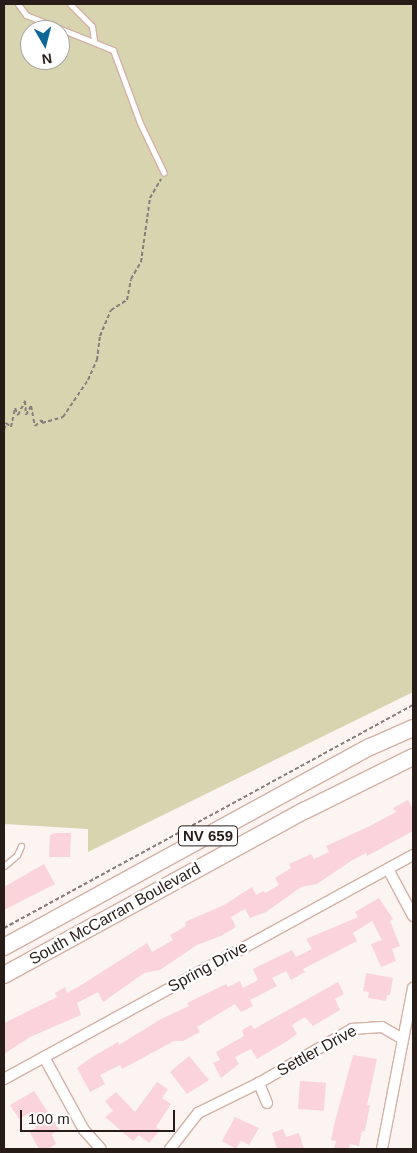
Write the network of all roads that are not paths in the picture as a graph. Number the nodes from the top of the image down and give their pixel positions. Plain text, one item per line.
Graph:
1 (18, 4) edge
2 (70, 4) edge
3 (94, 40) junction
4 (164, 173) road end
5 (413, 728) edge
6 (413, 757) edge
7 (21, 846) dead end
8 (413, 855) edge
9 (4, 866) edge
10 (388, 869) junction
11 (413, 916) edge
12 (4, 947) edge
13 (4, 975) edge
14 (413, 988) edge
15 (403, 1039) junction
16 (44, 1057) junction
17 (4, 1079) edge
18 (258, 1083) junction
19 (267, 1103) dead end
20 (101, 1149) edge
21 (170, 1149) edge
22 (382, 1149) edge

1 - 3 lane
2 - 3 lane
3 - 4 lane
5 - 12 main road, South McCarran Boulevard / NV 659
6 - 13 main road, South McCarran Boulevard / NV 659
7 - 9 lane
8 - 10 street, Spring Drive
10 - 11 street
10 - 16 street, Spring Drive
14 - 15 street
15 - 18 street, Settler Drive
15 - 22 street
16 - 17 street, Spring Drive
16 - 20 street
18 - 19 street, Settler Drive
18 - 21 street, Settler Drive

